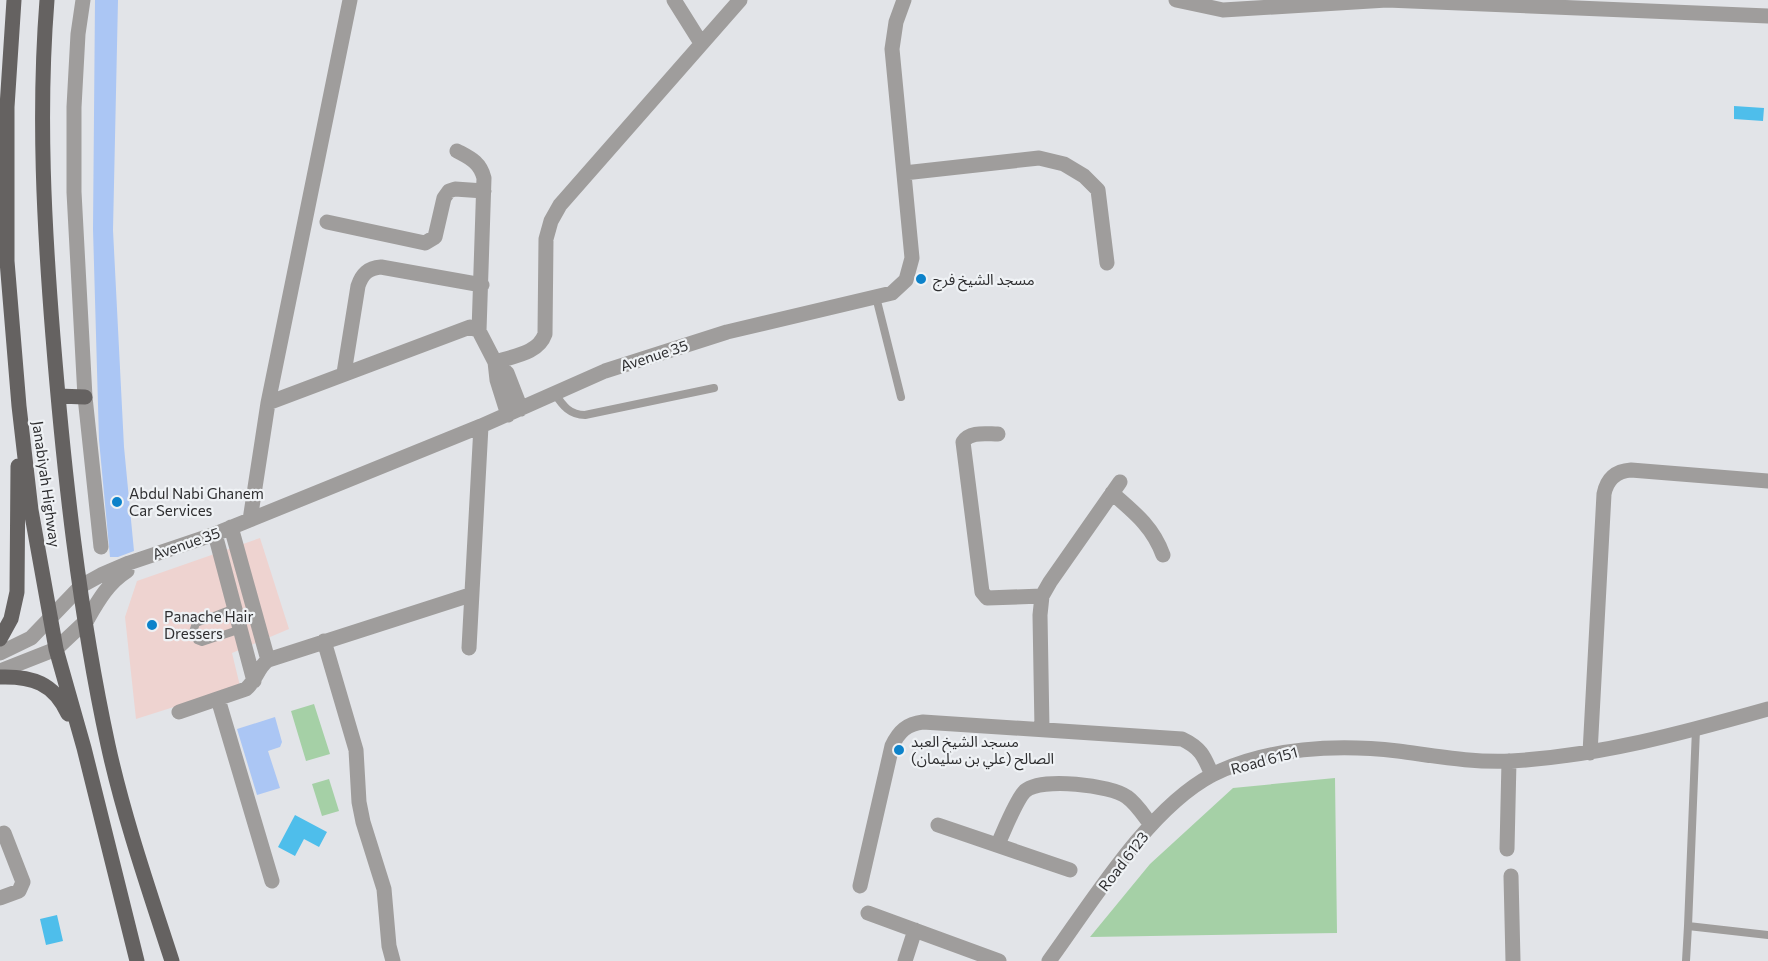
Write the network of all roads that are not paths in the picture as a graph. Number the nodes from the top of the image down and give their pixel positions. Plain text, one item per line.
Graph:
1 (14, 0) edge
2 (48, 0) edge
3 (83, 0) edge
4 (350, 0) edge
5 (674, 0) edge
6 (740, 0) edge
7 (904, 0) edge
8 (1176, 0) edge
9 (1263, 4) edge
10 (1768, 16) edge
11 (701, 43) junction
12 (457, 151) dead end
13 (904, 173) junction
14 (484, 191) junction
15 (3, 215) edge
16 (327, 222) dead end
17 (4, 259) edge
18 (1107, 263) dead end
19 (482, 285) junction
20 (876, 297) junction
21 (479, 331) junction
22 (495, 362) junction
23 (344, 373) junction
24 (714, 388) dead end
25 (555, 394) junction
26 (58, 396) junction
27 (85, 397) junction
28 (901, 397) dead end
29 (268, 403) junction
30 (19, 406) junction
31 (515, 412) junction
32 (480, 426) junction
33 (998, 434) dead end
34 (1768, 481) edge
35 (250, 520) junction
36 (231, 527) junction
37 (215, 534) junction
38 (101, 547) dead end
39 (1163, 555) dead end
40 (144, 558) junction
41 (81, 586) junction
42 (470, 595) junction
43 (1042, 596) junction
44 (252, 601) junction
45 (235, 608) junction
46 (50, 618) junction
47 (87, 620) junction
48 (258, 623) junction
49 (241, 629) junction
50 (0, 639) edge
51 (324, 641) junction
52 (56, 648) junction
53 (469, 648) dead end
54 (0, 653) edge
55 (268, 660) junction
56 (0, 671) edge
57 (0, 677) edge
58 (254, 681) junction
59 (218, 699) junction
60 (1768, 709) edge
61 (179, 712) dead end
62 (1042, 729) junction
63 (1696, 729) junction
64 (84, 748) junction
65 (1590, 753) junction
66 (1509, 761) junction
67 (1212, 775) junction
68 (938, 825) dead end
69 (1151, 825) junction
70 (4, 833) dead end
71 (998, 844) junction
72 (1507, 849) dead end
73 (1070, 870) dead end
74 (1511, 876) dead end
75 (272, 881) dead end
76 (860, 886) dead end
77 (0, 898) edge
78 (868, 913) dead end
79 (1688, 926) junction
80 (915, 930) junction
81 (1768, 935) edge
82 (136, 961) edge
83 (172, 961) edge
84 (393, 961) edge
85 (905, 961) edge
86 (999, 961) edge
87 (1049, 961) edge
88 (1513, 961) edge
89 (1686, 961) edge

1 - 15 main road, Janabiyah Highway
2 - 26 main road, Janabiyah Highway
3 - 27 street
4 - 29 street
5 - 11 street
6 - 11 street
7 - 13 street, Avenue 35
8 - 9 street
9 - 10 street
11 - 22 street
12 - 14 street
13 - 18 street
13 - 20 street, Avenue 35
14 - 16 street
14 - 19 street
15 - 17 main road, Janabiyah Highway
17 - 30 main road, Janabiyah Highway
19 - 21 street
19 - 23 street
20 - 25 street, Avenue 35
20 - 28 lane
21 - 22 street
21 - 23 street
22 - 31 street
23 - 29 street
24 - 25 lane
25 - 31 street, Avenue 35
26 - 27 main road
26 - 41 main road, Janabiyah Highway
27 - 38 street
29 - 35 street
30 - 46 main road, Janabiyah Highway
30 - 50 main road
31 - 32 street, Avenue 35
32 - 35 street, Avenue 35
32 - 42 street
33 - 43 street
34 - 65 street
35 - 36 street, Avenue 35
36 - 37 street, Avenue 35
36 - 44 street
37 - 40 street, Avenue 35
37 - 45 street
39 - 43 street
40 - 41 street, Avenue 35
40 - 47 street, Avenue 35
41 - 46 street, Avenue 35
41 - 47 main road, Janabiyah Highway
42 - 51 street
42 - 53 street
43 - 62 street
44 - 45 street
44 - 48 street
45 - 49 street
45 - 49 lane
46 - 52 main road, Janabiyah Highway
46 - 54 street, Avenue 35
47 - 52 street, Avenue 35
47 - 83 main road, Janabiyah Highway
48 - 49 street
48 - 55 street
49 - 58 street
51 - 55 street
51 - 84 street
52 - 56 street, Avenue 35
52 - 64 main road, Janabiyah Highway
55 - 58 street
57 - 64 main road
58 - 59 street
59 - 61 street
59 - 75 street
60 - 63 street, Road 6151
62 - 67 street, Road 6151
62 - 76 street, Road 6151
63 - 65 street, Road 6151
63 - 79 lane
64 - 82 main road, Janabiyah Highway
65 - 66 street, Road 6151
66 - 67 street, Road 6151
66 - 72 street
67 - 69 street, Road 6123
68 - 71 street
69 - 71 street
69 - 87 street, Road 6123
70 - 77 street
71 - 73 street
74 - 88 street
78 - 80 street
79 - 81 lane
79 - 89 lane
80 - 85 street
80 - 86 street

